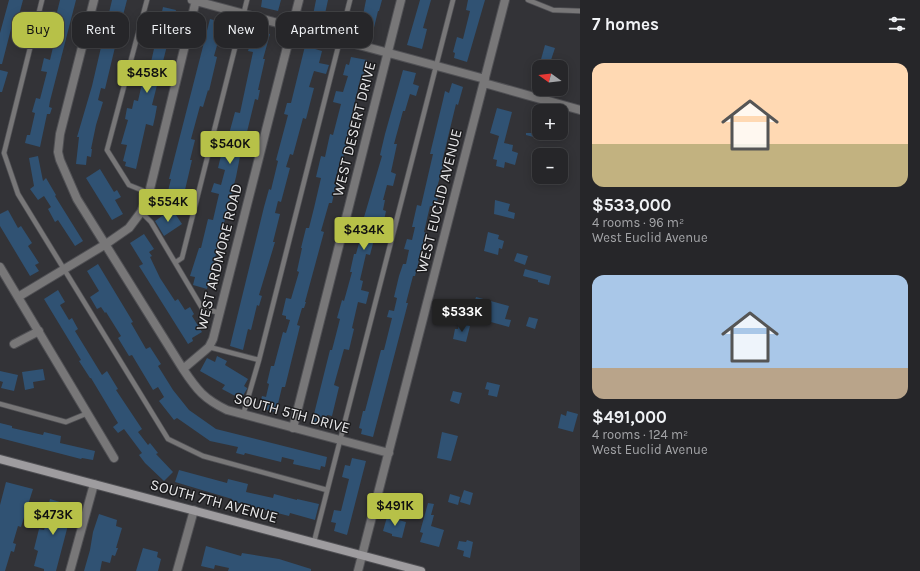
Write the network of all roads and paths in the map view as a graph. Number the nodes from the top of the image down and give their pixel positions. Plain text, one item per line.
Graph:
1 (42, 0) edge
2 (94, 0) edge
3 (147, 0) edge
4 (195, 0) edge
5 (247, 0) edge
6 (298, 0) edge
7 (350, 0) edge
8 (401, 0) edge
9 (453, 0) edge
10 (505, 0) edge
11 (528, 0) edge
12 (580, 11) edge
13 (236, 12) edge
14 (244, 12) edge
15 (295, 12) edge
16 (347, 12) edge
17 (234, 48) edge
18 (287, 48) edge
19 (338, 48) edge
20 (370, 48) edge
21 (388, 53) junction
22 (436, 66) junction
23 (485, 81) junction
24 (580, 110) edge
25 (149, 193) junction
26 (141, 212) junction
27 (106, 244) junction
28 (176, 262) junction
29 (0, 267) edge
30 (64, 270) junction
31 (18, 297) junction
32 (220, 313) junction
33 (39, 331) junction
34 (14, 344) dead end
35 (209, 347) junction
36 (259, 360) junction
37 (183, 369) junction
38 (0, 404) edge
39 (88, 413) junction
40 (243, 416) junction
41 (293, 428) junction
42 (340, 441) junction
43 (389, 453) junction
44 (114, 458) dead end
45 (0, 459) edge
46 (94, 484) junction
47 (328, 490) junction
48 (194, 510) junction
49 (314, 542) junction
50 (362, 555) junction
51 (70, 571) edge
52 (178, 571) edge
53 (358, 571) edge
54 (421, 571) edge

1 - 30 lane
2 - 27 street, SOUTH 5TH DRIVE
3 - 25 lane
4 - 13 street
4 - 25 street
5 - 14 lane
6 - 15 street, WEST ARDMORE ROAD
7 - 16 lane
8 - 21 street, WEST DESERT DRIVE
9 - 22 lane
10 - 23 street, WEST EUCLID AVENUE
11 - 12 lane
17 - 28 lane
18 - 32 street, WEST ARDMORE ROAD
19 - 36 lane
20 - 21 street
21 - 22 street
21 - 41 street, WEST DESERT DRIVE
22 - 23 street
22 - 42 lane
23 - 24 street
23 - 43 street, WEST EUCLID AVENUE
25 - 26 street
26 - 27 street
26 - 28 lane
27 - 30 street
27 - 37 street, SOUTH 5TH DRIVE
28 - 32 lane
29 - 31 street
30 - 31 street
30 - 47 lane
31 - 33 street
32 - 35 street, WEST ARDMORE ROAD
33 - 34 street
33 - 39 street
35 - 36 lane
35 - 37 street, WEST ARDMORE ROAD
36 - 40 lane
37 - 40 street, SOUTH 5TH DRIVE
38 - 39 lane
39 - 44 street
40 - 41 street, SOUTH 5TH DRIVE
41 - 42 street, SOUTH 5TH DRIVE
42 - 43 street, SOUTH 5TH DRIVE
42 - 47 lane
43 - 50 street, WEST EUCLID AVENUE
45 - 46 street, SOUTH 7TH AVENUE
46 - 48 street, SOUTH 7TH AVENUE
46 - 51 street
47 - 49 lane
48 - 49 street, SOUTH 7TH AVENUE
48 - 52 street
49 - 50 street, SOUTH 7TH AVENUE
50 - 53 street, WEST EUCLID AVENUE
50 - 54 street, SOUTH 7TH AVENUE

